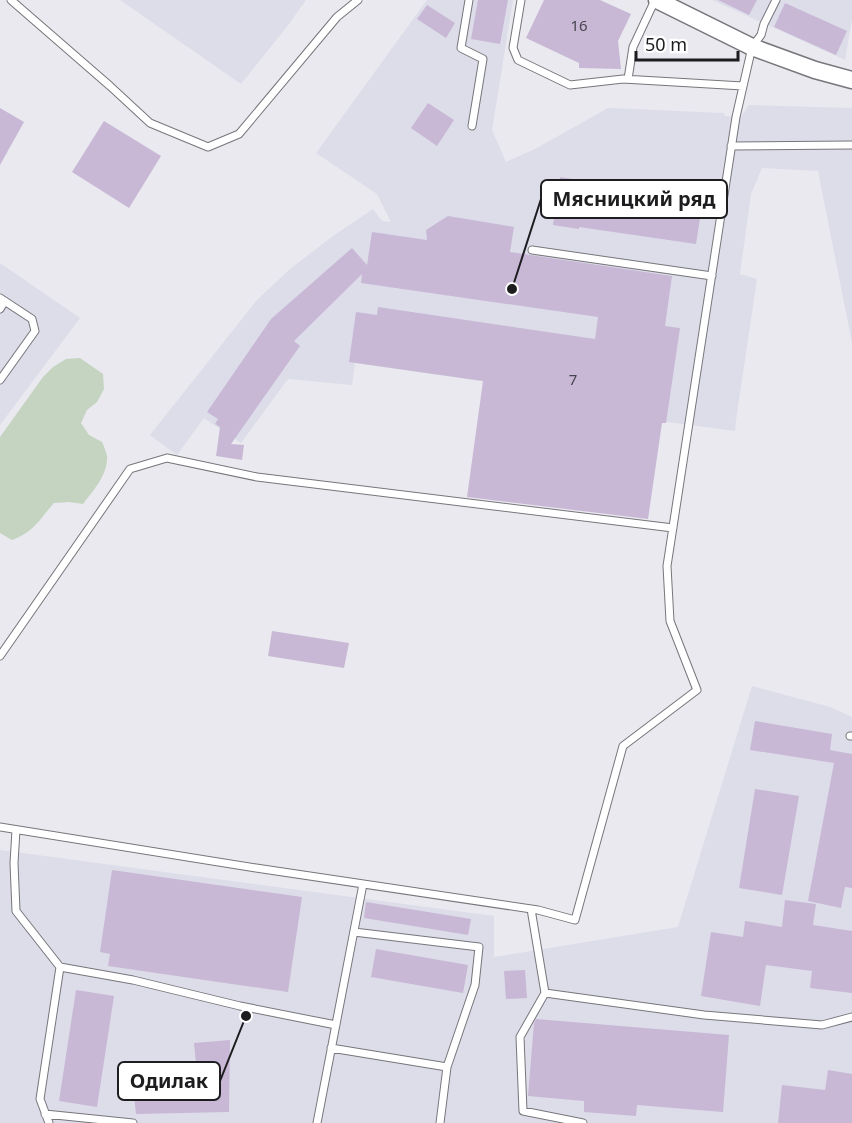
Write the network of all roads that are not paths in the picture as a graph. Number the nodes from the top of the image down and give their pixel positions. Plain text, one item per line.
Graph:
1 (11, 0) edge
2 (358, 0) edge
3 (469, 0) edge
4 (521, 0) edge
5 (656, 0) edge
6 (776, 0) edge
7 (752, 47) junction
8 (628, 79) junction
9 (852, 80) edge
10 (743, 86) junction
11 (472, 126) dead end
12 (852, 145) edge
13 (731, 146) junction
14 (532, 250) dead end
15 (712, 276) junction
16 (3, 299) edge
17 (0, 309) edge
18 (0, 380) edge
19 (673, 528) junction
20 (0, 656) edge
21 (0, 827) edge
22 (16, 830) junction
23 (363, 884) junction
24 (531, 909) junction
25 (354, 932) junction
26 (60, 967) junction
27 (545, 993) junction
28 (852, 1017) edge
29 (336, 1025) junction
30 (331, 1048) junction
31 (447, 1067) junction
32 (45, 1114) junction
33 (49, 1123) edge
34 (133, 1123) edge
35 (317, 1123) edge
36 (440, 1123) edge
37 (583, 1123) edge

1 - 2 lane
3 - 11 lane
4 - 8 lane
5 - 7 street
5 - 8 lane
6 - 7 lane
7 - 9 street
7 - 10 lane
8 - 10 lane
10 - 13 lane
12 - 13 lane
13 - 15 lane
14 - 15 lane
15 - 19 lane
16 - 17 lane
16 - 18 lane
19 - 20 lane
19 - 24 lane
21 - 22 lane
22 - 23 lane
22 - 26 lane
23 - 24 lane
23 - 25 lane
24 - 27 lane
25 - 29 lane
25 - 31 lane
26 - 29 lane
26 - 32 lane
27 - 28 lane
27 - 37 lane
29 - 30 lane
30 - 31 lane
30 - 35 lane
31 - 36 lane
32 - 33 lane
32 - 34 lane

